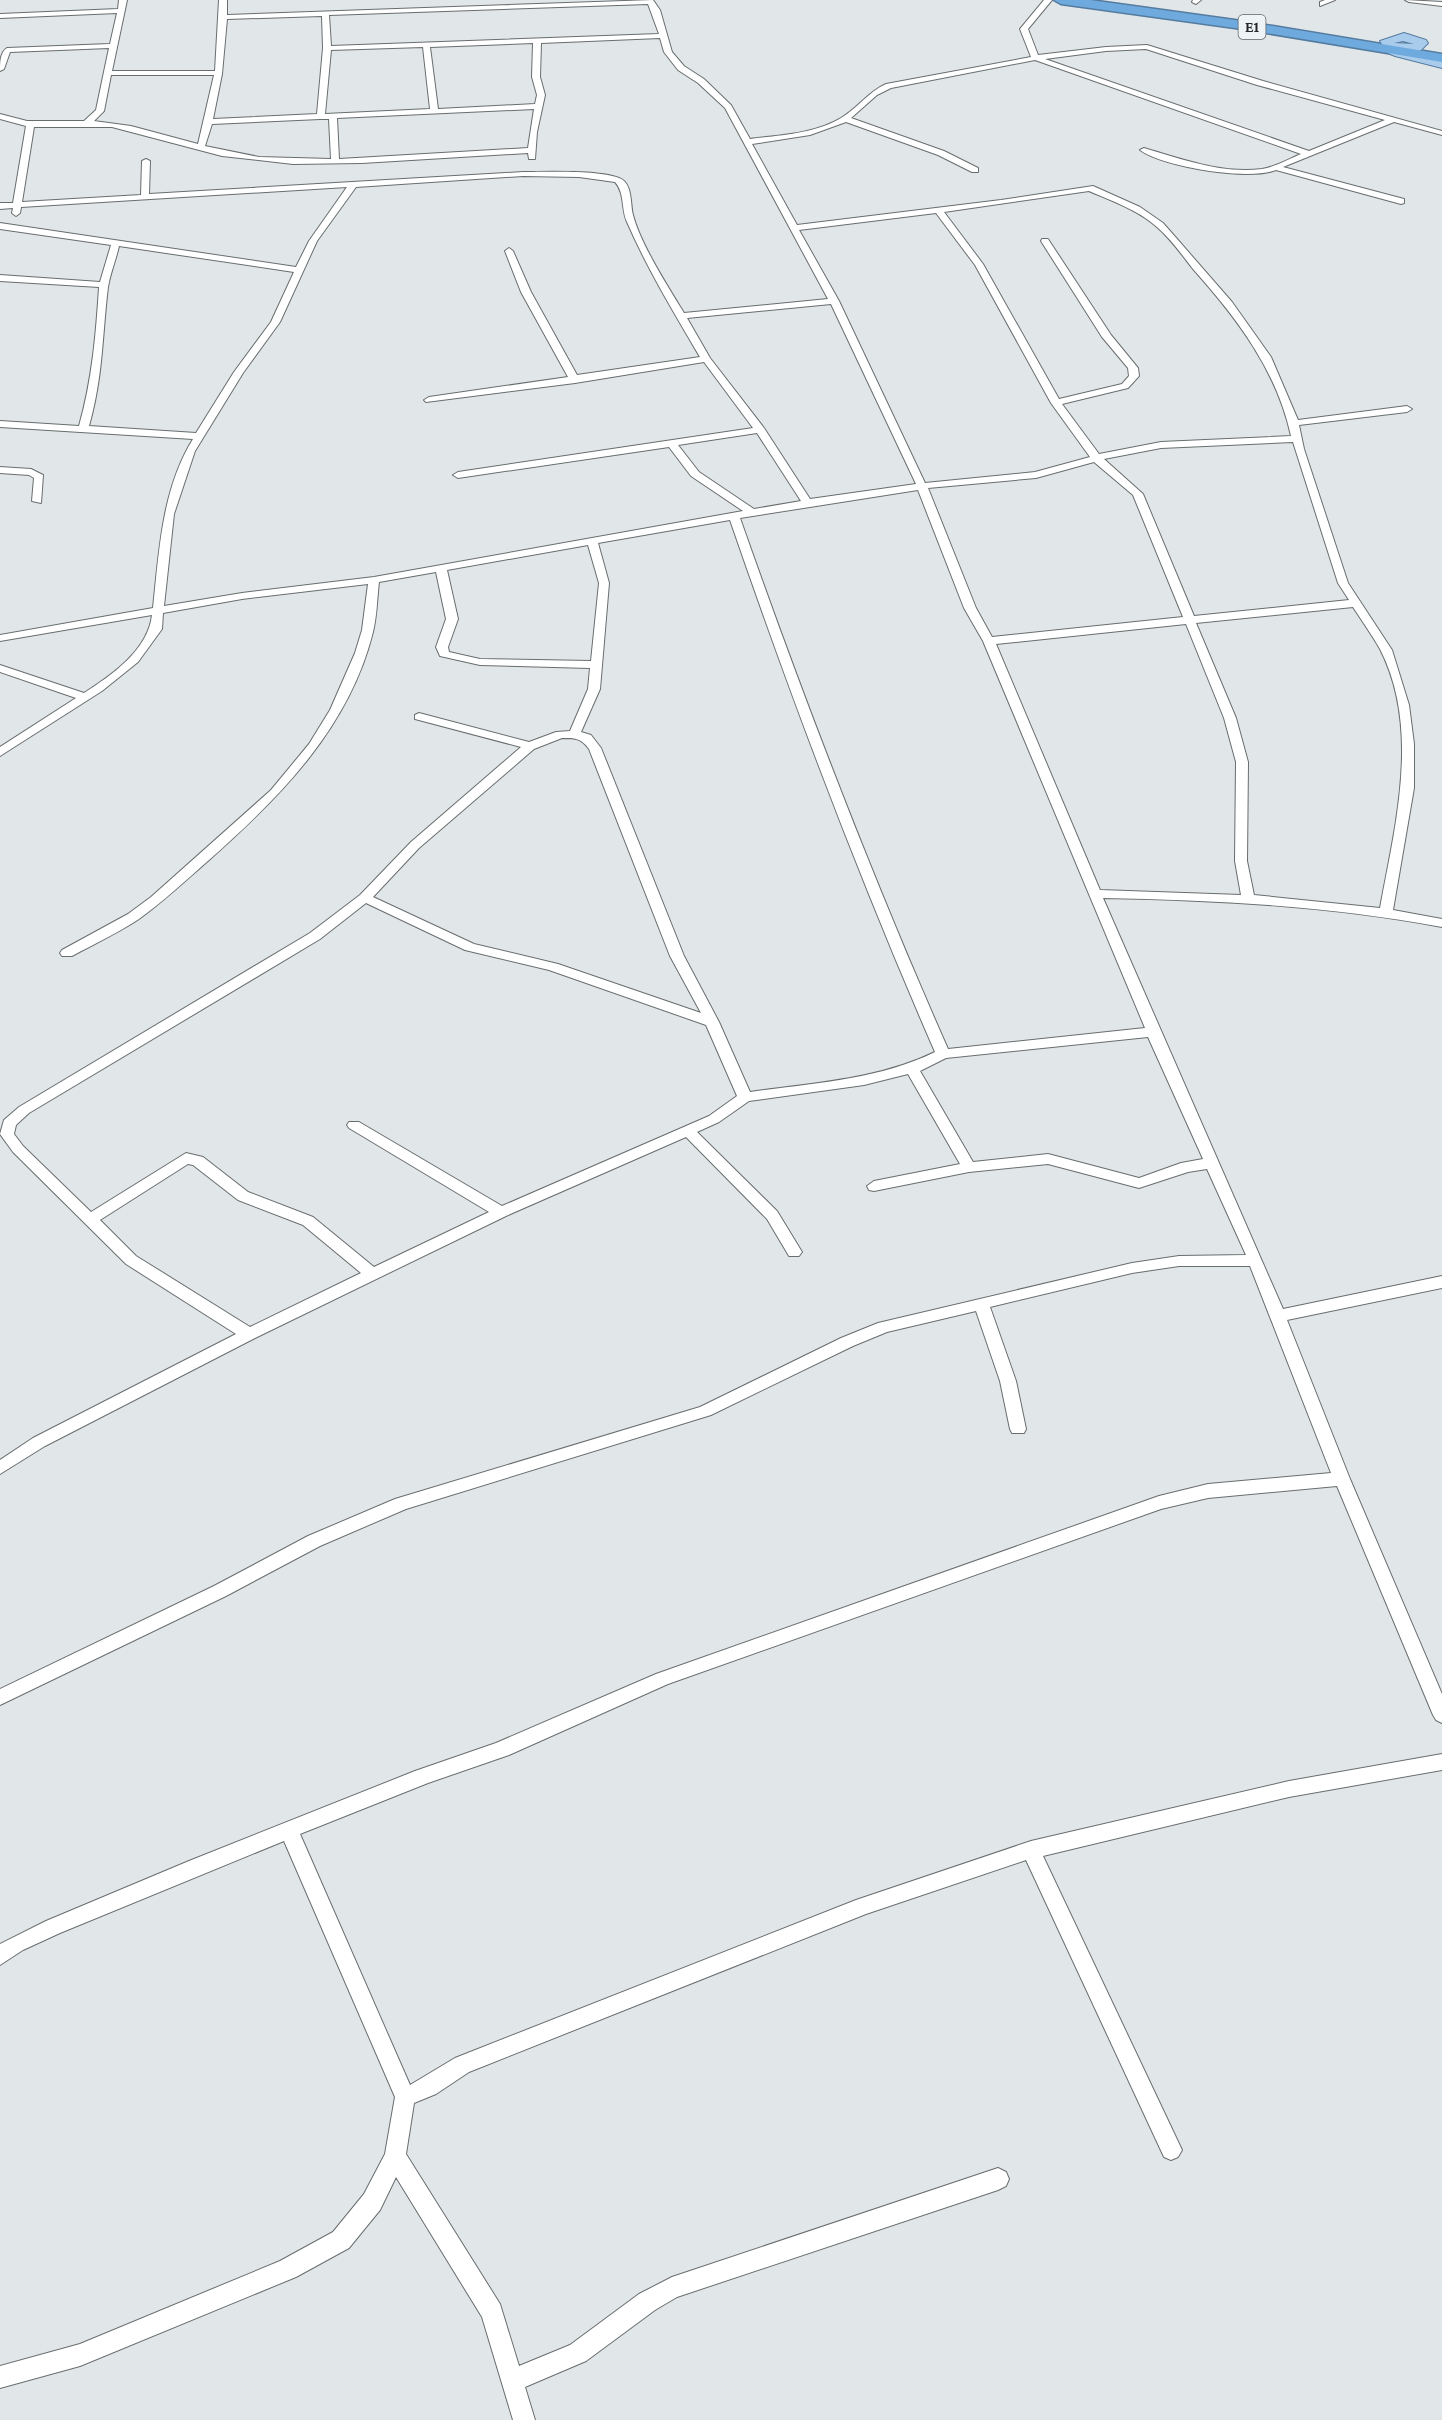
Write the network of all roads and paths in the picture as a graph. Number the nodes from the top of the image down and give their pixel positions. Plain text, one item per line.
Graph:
1 (123, 0) edge
2 (223, 0) edge
3 (1048, 0) edge
4 (1061, 0) edge
5 (1180, 0) edge
6 (1331, 0) edge
7 (1409, 0) edge
8 (651, 1) edge
9 (1200, 2) edge
10 (506, 3) edge
11 (1323, 4) dead end
12 (1442, 4) edge
13 (119, 11) junction
14 (325, 14) junction
15 (0, 16) edge
16 (224, 17) junction
17 (1378, 30) dead end
18 (663, 36) junction
19 (537, 40) junction
20 (426, 44) junction
21 (1414, 45) junction
22 (114, 46) junction
23 (327, 48) junction
24 (1035, 58) junction
25 (1442, 58) edge
26 (1442, 64) edge
27 (0, 69) edge
28 (109, 73) junction
29 (217, 73) junction
30 (540, 106) junction
31 (434, 111) junction
32 (0, 116) edge
33 (333, 116) junction
34 (321, 117) junction
35 (846, 119) junction
36 (1392, 120) junction
37 (210, 122) junction
38 (87, 123) junction
39 (30, 126) junction
40 (1442, 133) edge
41 (746, 142) junction
42 (201, 146) junction
43 (1144, 150) dead end
44 (1307, 153) junction
45 (335, 161) junction
46 (146, 162) dead end
47 (1278, 168) junction
48 (975, 170) dead end
49 (354, 183) junction
50 (146, 197) junction
51 (1401, 201) dead end
52 (18, 205) junction
53 (0, 206) edge
54 (939, 211) junction
55 (0, 226) edge
56 (13, 227) junction
57 (792, 228) junction
58 (1045, 241) dead end
59 (116, 243) junction
60 (509, 251) dead end
61 (297, 270) junction
62 (0, 278) edge
63 (104, 285) junction
64 (834, 301) junction
65 (679, 316) junction
66 (706, 359) junction
67 (575, 380) junction
68 (429, 400) dead end
69 (1056, 403) junction
70 (1407, 409) dead end
71 (1294, 423) junction
72 (0, 424) edge
73 (84, 428) junction
74 (760, 430) junction
75 (197, 436) junction
76 (1297, 439) junction
77 (671, 442) junction
78 (1096, 458) junction
79 (0, 470) edge
80 (458, 475) dead end
81 (922, 486) junction
82 (37, 501) dead end
83 (807, 504) junction
84 (753, 514) junction
85 (735, 518) junction
86 (591, 541) junction
87 (441, 568) junction
88 (374, 580) junction
89 (1355, 603) junction
90 (160, 609) junction
91 (1187, 619) junction
92 (0, 638) edge
93 (989, 641) junction
94 (596, 665) junction
95 (0, 668) edge
96 (84, 697) junction
97 (419, 717) dead end
98 (574, 734) junction
99 (530, 746) junction
100 (0, 752) edge
101 (1096, 894) junction
102 (1248, 897) junction
103 (365, 898) junction
104 (1386, 912) junction
105 (1442, 923) edge
106 (67, 953) dead end
107 (712, 1022) junction
108 (1153, 1032) junction
109 (943, 1054) junction
110 (912, 1069) junction
111 (745, 1097) junction
112 (354, 1125) dead end
113 (688, 1131) junction
114 (1212, 1163) junction
115 (969, 1167) junction
116 (874, 1186) dead end
117 (501, 1212) junction
118 (91, 1219) junction
119 (794, 1252) dead end
120 (1256, 1260) junction
121 (374, 1275) junction
122 (1442, 1282) edge
123 (981, 1304) junction
124 (1278, 1316) junction
125 (249, 1334) junction
126 (1018, 1430) dead end
127 (1, 1466) edge
128 (1342, 1479) junction
129 (0, 1696) edge
130 (1442, 1715) edge
131 (1442, 1762) edge
132 (289, 1830) junction
133 (1032, 1850) junction
134 (0, 1956) edge
135 (405, 2097) junction
136 (1171, 2150) dead end
137 (394, 2156) junction
138 (999, 2179) dead end
139 (0, 2377) edge
140 (514, 2380) junction
141 (524, 2420) edge

1 - 13 street
2 - 16 street
3 - 24 street
4 - 21 highway, E1
5 - 9 highway
6 - 11 street
7 - 12 street
8 - 10 street
8 - 18 street
10 - 14 street
13 - 15 street
13 - 22 street
14 - 16 street
14 - 23 street
16 - 29 street
17 - 21 highway, E1
18 - 19 street
18 - 41 street
19 - 20 street
19 - 30 street
20 - 23 street
20 - 31 street
21 - 25 highway, E1
21 - 26 main road
22 - 27 street
22 - 28 street
23 - 34 street
24 - 35 street
24 - 36 street
24 - 44 street
28 - 29 street
28 - 38 street
29 - 37 street
30 - 31 street
30 - 45 street
31 - 33 street
32 - 39 street
33 - 34 street
33 - 45 street
34 - 37 street
35 - 41 street
35 - 48 street
36 - 40 street
36 - 44 street
37 - 42 street
38 - 39 street
38 - 42 street
39 - 52 street
41 - 57 street
42 - 45 street
43 - 47 street
44 - 47 street
46 - 50 street
47 - 51 street
49 - 50 street
49 - 61 street
49 - 65 street
50 - 52 street
52 - 53 street
52 - 56 street
54 - 57 street
54 - 69 street
54 - 71 street
55 - 56 street
56 - 59 street
57 - 64 street
58 - 69 street
59 - 61 street
59 - 63 street
60 - 67 street
61 - 75 street
62 - 63 street
63 - 73 street
64 - 65 street
64 - 81 street
65 - 66 street
66 - 67 street
66 - 74 street
67 - 68 street
69 - 78 street
70 - 71 street
71 - 76 street
72 - 73 street
73 - 75 street
74 - 77 street
74 - 83 street
75 - 90 street
76 - 78 street
76 - 89 street
77 - 80 street
77 - 84 street
78 - 81 street
78 - 91 street
79 - 82 street
81 - 83 street
81 - 93 street
83 - 84 street
84 - 85 street
85 - 86 street
85 - 109 street
86 - 87 street
86 - 94 street
87 - 88 street
87 - 94 street
88 - 90 street
88 - 106 street
89 - 91 street
89 - 104 street
90 - 92 street
90 - 96 street
91 - 93 street
91 - 102 street
93 - 101 street
94 - 98 street
95 - 96 street
96 - 100 street
97 - 99 street
98 - 99 street
98 - 107 street
99 - 103 street
101 - 102 street
101 - 108 street
102 - 104 street
103 - 107 street
103 - 118 street
104 - 105 street
107 - 111 street
108 - 109 street
108 - 114 street
109 - 110 street
110 - 111 street
110 - 115 street
111 - 113 street
112 - 117 street
113 - 117 street
113 - 119 street
114 - 115 street
114 - 120 street
115 - 116 street
117 - 121 street
118 - 121 street
118 - 125 street
120 - 123 street
120 - 124 street
121 - 125 street
122 - 124 street
123 - 126 street
123 - 129 street
124 - 128 street
125 - 127 street
128 - 130 street
128 - 132 street
131 - 133 street
132 - 134 street
132 - 135 street
133 - 135 street
133 - 136 street
135 - 137 street
137 - 139 street
137 - 140 street
138 - 140 street
140 - 141 street

